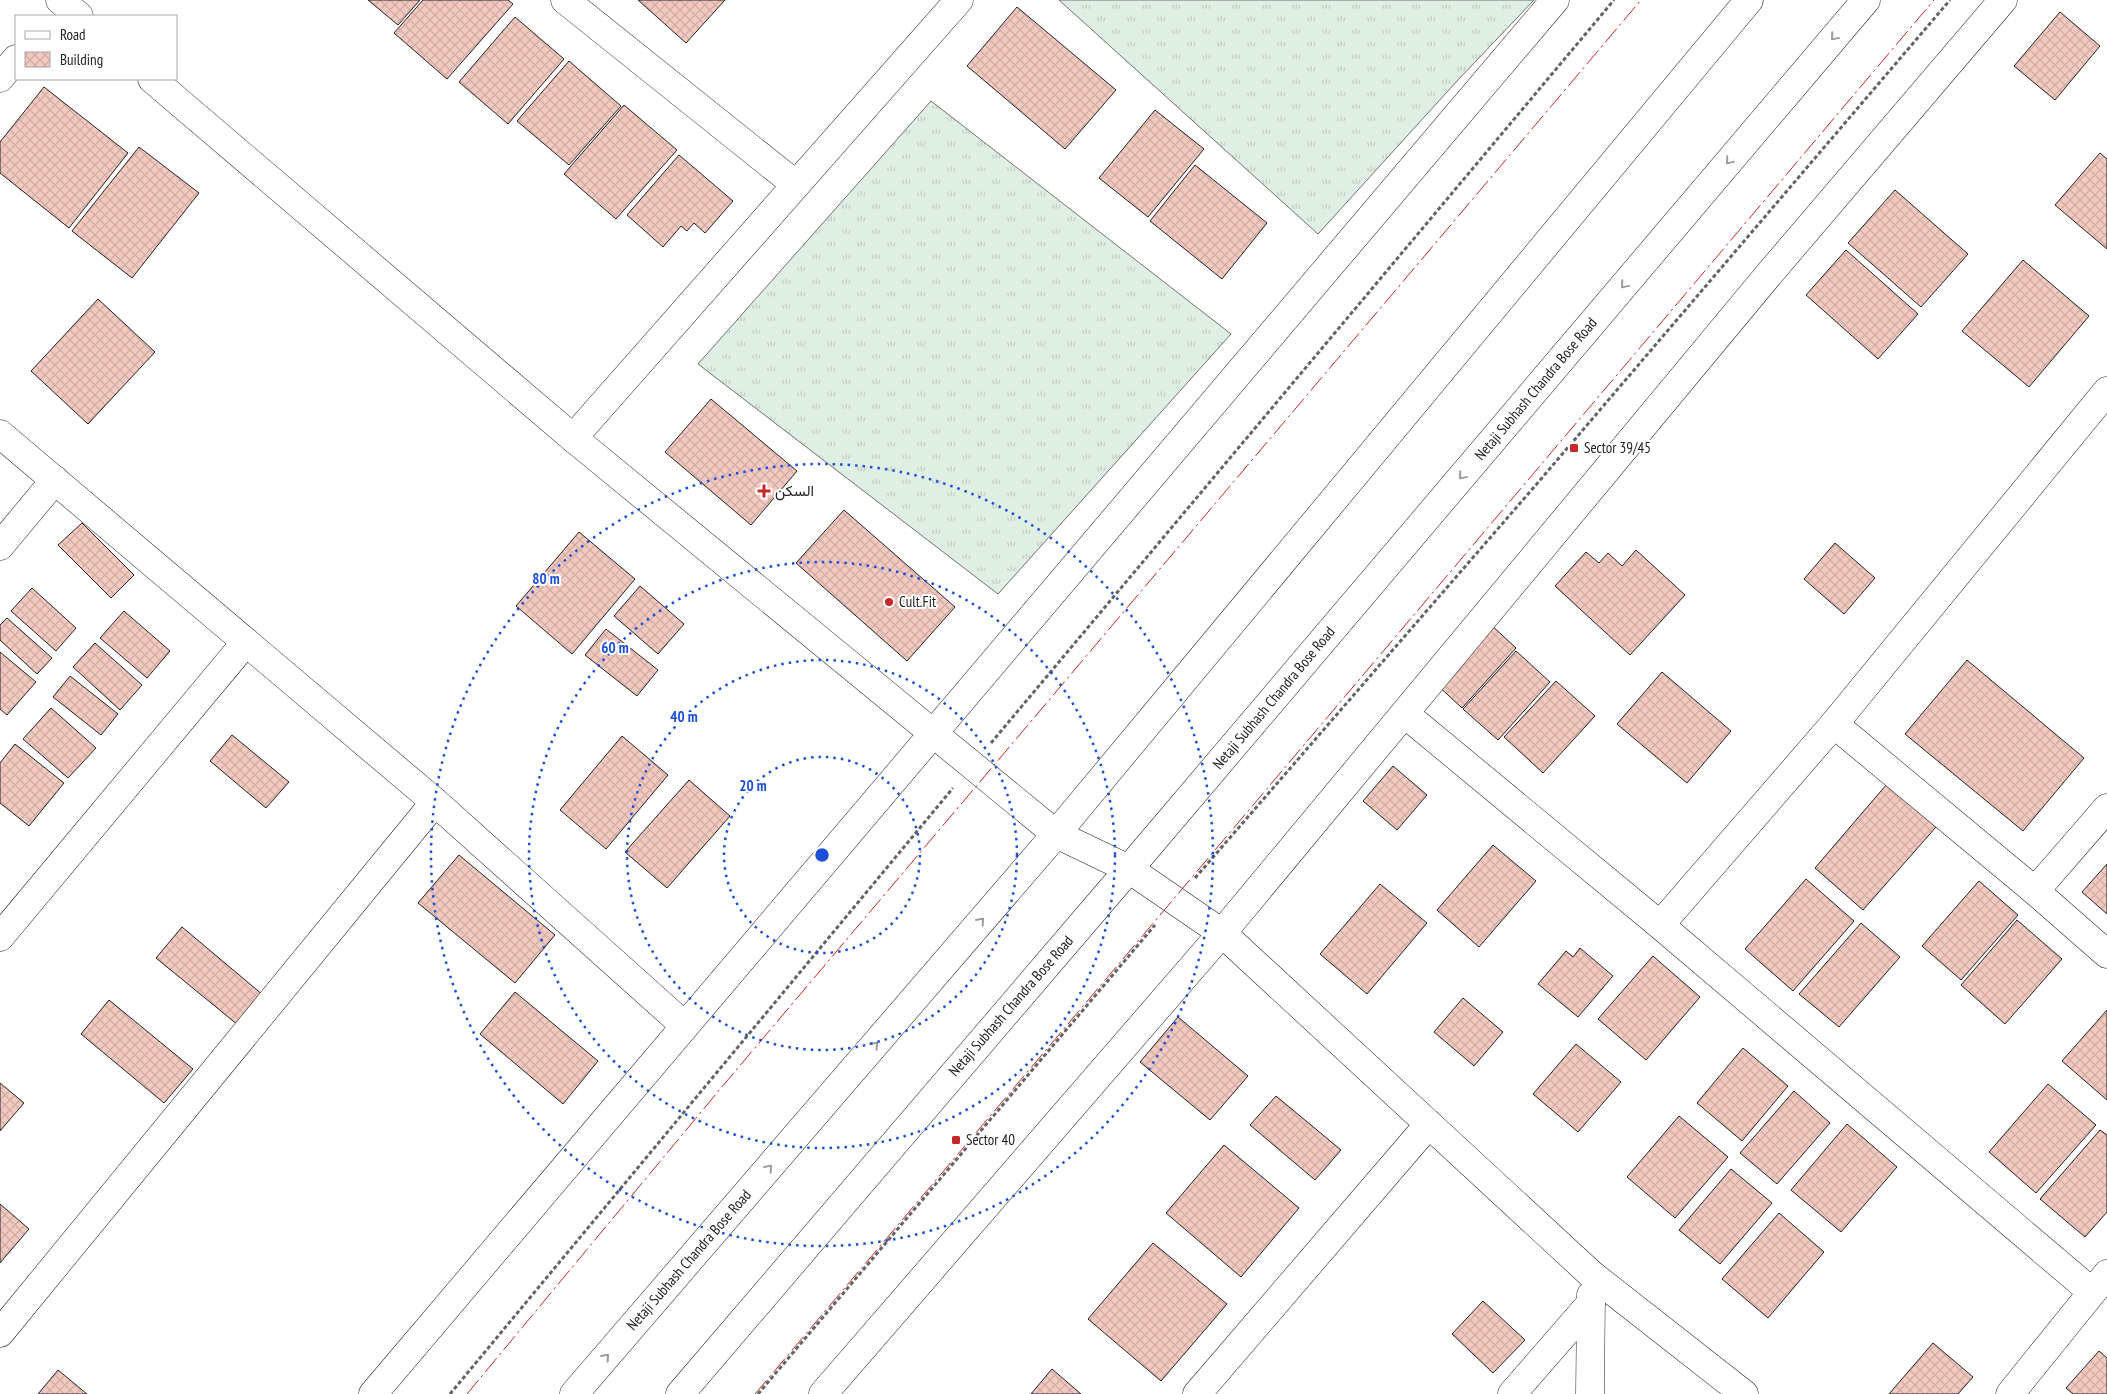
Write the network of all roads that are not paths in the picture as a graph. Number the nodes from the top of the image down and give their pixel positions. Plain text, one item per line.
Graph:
1 (565, 0) edge
2 (959, 0) edge
3 (1555, 0) edge
4 (1749, 0) edge
5 (1866, 0) edge
6 (2004, 0) edge
7 (15, 61) edge
8 (0, 78) edge
9 (153, 80) edge
10 (795, 184) junction
11 (2107, 391) edge
12 (0, 434) edge
13 (573, 438) junction
14 (54, 480) junction
15 (0, 546) edge
16 (246, 642) junction
17 (1405, 714) junction
18 (1834, 724) junction
19 (933, 734) junction
20 (435, 802) junction
21 (2107, 808) edge
22 (1056, 834) junction
23 (1129, 869) junction
24 (2035, 891) junction
25 (1660, 925) junction
26 (1222, 933) junction
27 (0, 937) edge
28 (2107, 954) edge
29 (685, 1026) junction
30 (1429, 1124) junction
31 (1591, 1274) junction
32 (2100, 1283) edge
33 (1591, 1303) junction
34 (0, 1333) edge
35 (374, 1394) edge
36 (574, 1394) edge
37 (680, 1394) edge
38 (823, 1394) edge
39 (1197, 1394) edge
40 (1512, 1394) edge
41 (1590, 1394) edge
42 (1744, 1394) edge
43 (2010, 1394) edge

1 - 10 street
2 - 10 street
3 - 19 street
4 - 22 street, Netaji Subhash Chandra Bose Road
5 -> 23 street, Netaji Subhash Chandra Bose Road
6 - 17 street
7 - 8 street
9 - 13 street
10 - 13 street
11 - 18 street
12 - 14 street
13 - 19 street
14 - 15 street
14 - 16 street
16 - 20 street
16 - 27 street
17 - 25 street
17 - 26 street
18 - 24 street
18 - 25 street
19 - 22 street
19 - 29 street
20 - 29 street
20 - 34 street
21 - 24 street
22 - 23 street
36 -> 22 street, Netaji Subhash Chandra Bose Road
23 - 26 street
23 - 37 street, Netaji Subhash Chandra Bose Road
24 - 28 street
25 - 32 street
26 - 30 street
26 - 38 street
29 - 35 street
30 - 31 street
30 - 39 street
31 - 33 street
31 - 42 street
32 - 43 street
33 - 40 street
33 - 41 street

